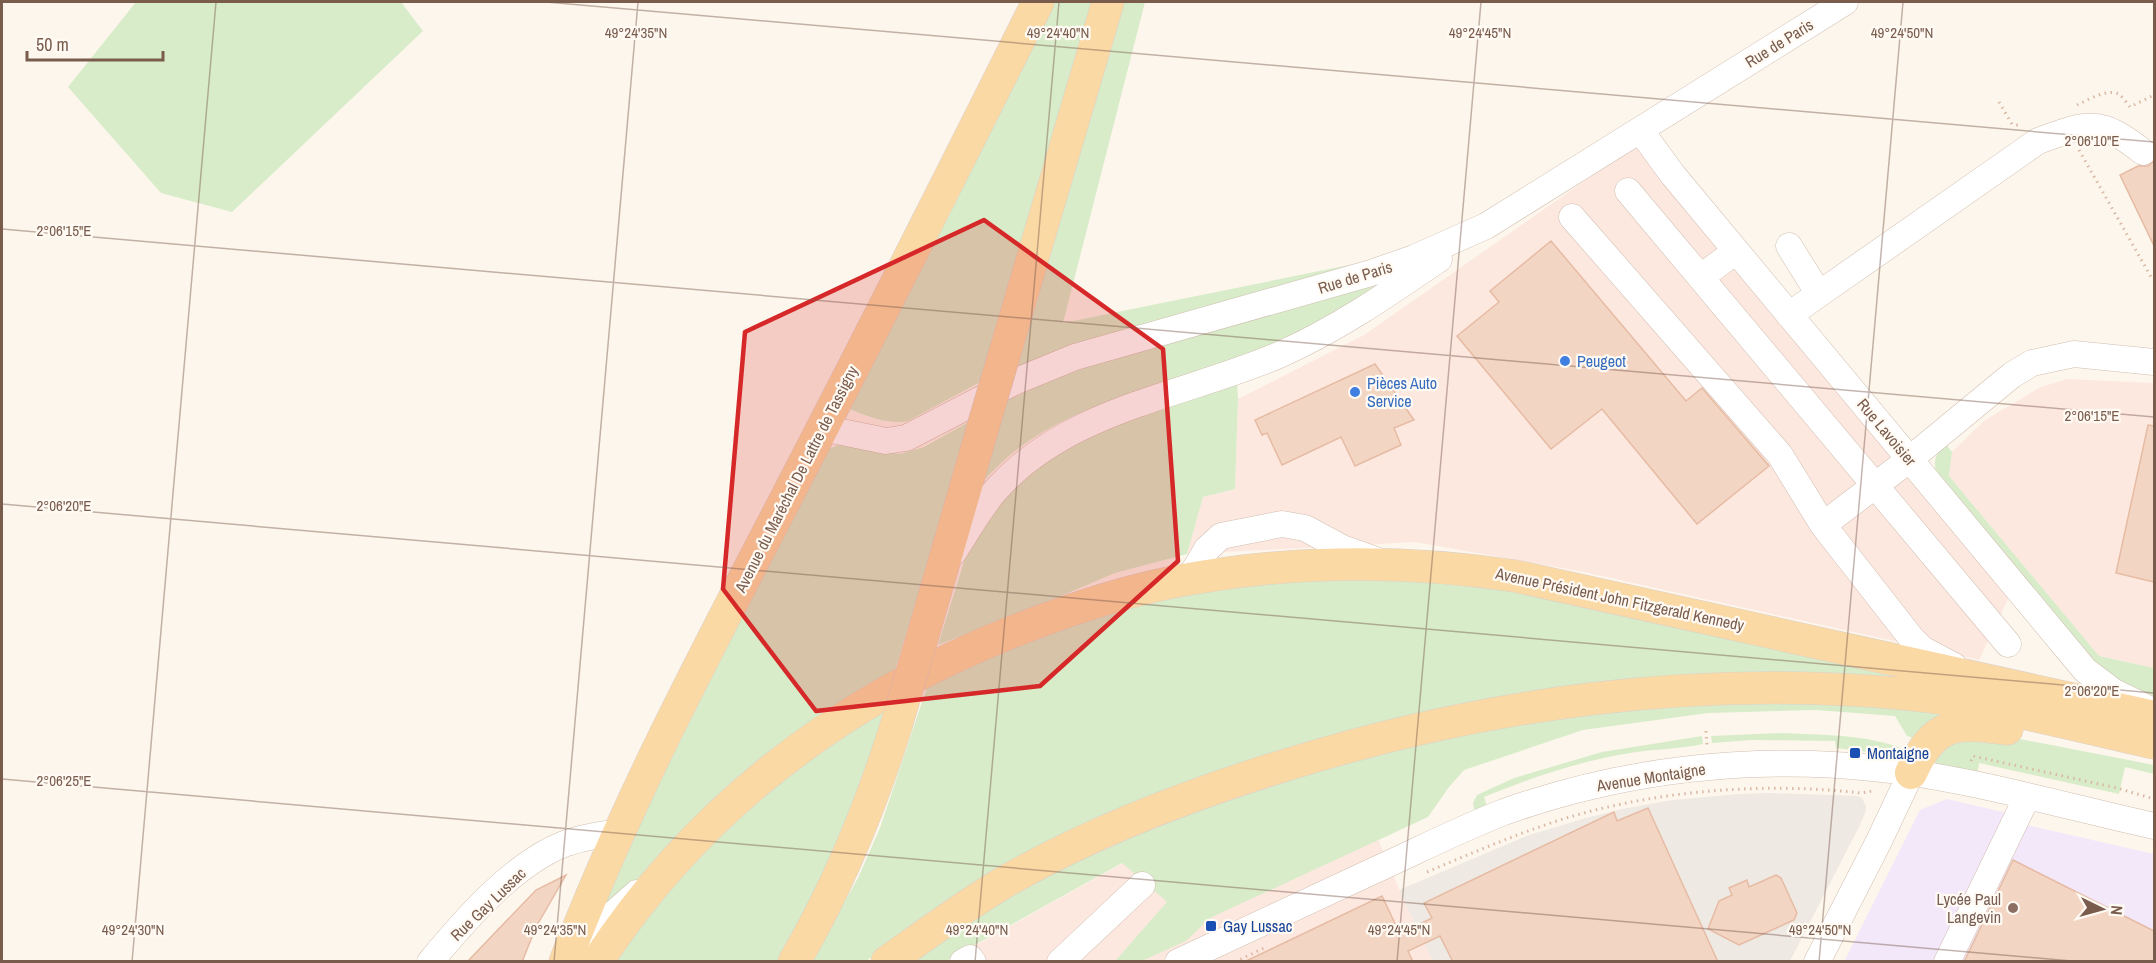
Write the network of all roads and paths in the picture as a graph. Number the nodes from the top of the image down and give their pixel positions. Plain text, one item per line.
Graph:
1 (1038, 2) edge
2 (1108, 2) edge
3 (1845, 2) edge
4 (1640, 130) junction
5 (2068, 130) junction
6 (2143, 152) dead end
7 (1628, 191) dead end
8 (1572, 218) dead end
9 (1486, 226) junction
10 (1789, 246) dead end
11 (1736, 251) junction
12 (2154, 276) edge
13 (1701, 277) junction
14 (1819, 294) junction
15 (1789, 315) junction
16 (2154, 362) edge
17 (822, 429) junction
18 (1910, 459) junction
19 (1875, 486) junction
20 (1823, 525) junction
21 (1403, 564) junction
22 (938, 577) junction
23 (1189, 579) junction
24 (2008, 644) dead end
25 (1976, 677) junction
26 (2154, 711) edge
27 (2154, 717) edge
28 (2154, 743) edge
29 (2154, 754) edge
30 (1959, 782) junction
31 (1905, 784) junction
32 (2027, 797) junction
33 (2154, 800) edge
34 (2154, 826) edge
35 (618, 832) junction
36 (1424, 873) dead end
37 (1142, 885) dead end
38 (1267, 946) dead end
39 (569, 960) edge
40 (430, 962) edge
41 (794, 962) edge
42 (886, 962) edge
43 (963, 962) edge
44 (973, 962) edge
45 (1060, 962) edge
46 (1178, 962) edge
47 (1235, 962) edge
48 (1817, 962) edge
49 (1947, 962) edge

1 - 17 main road, Avenue du Maréchal De Lattre de Tassigny
2 - 22 main road, bridge
3 - 4 street, Rue de Paris
4 - 9 street, Rue de Paris
4 - 11 street, Rue Lavoisier
5 - 6 street
5 - 12 path
5 - 14 street
7 - 13 street
8 - 20 street
9 - 17 street, Rue de Paris
9 - 22 street
10 - 14 street
11 - 13 street
11 - 15 street, Rue Lavoisier
13 - 19 street
14 - 15 street
15 - 18 street, Rue Lavoisier
16 - 18 street
17 - 35 main road, Avenue du Maréchal De Lattre de Tassigny
18 - 19 street
18 - 26 street, Rue Lavoisier
19 - 20 street
19 - 24 street
20 - 25 street
21 - 23 main road, Avenue Président John Fitzgerald Kennedy
21 - 23 street
21 - 25 main road, Avenue Président John Fitzgerald Kennedy
22 - 41 main road, bridge
23 - 39 main road, Avenue Président John Fitzgerald Kennedy
25 - 27 main road, Avenue Président John Fitzgerald Kennedy
28 - 42 main road
29 - 31 main road
30 - 31 street, Avenue Montaigne
30 - 32 street, Avenue Montaigne
30 - 33 path
31 - 36 path
31 - 46 street, Avenue Montaigne
31 - 48 street
32 - 34 street, Avenue Montaigne
32 - 49 street
35 - 39 main road, Avenue du Maréchal De Lattre de Tassigny
35 - 40 street, Rue Gay Lussac
37 - 45 street
38 - 47 path
43 - 44 street

